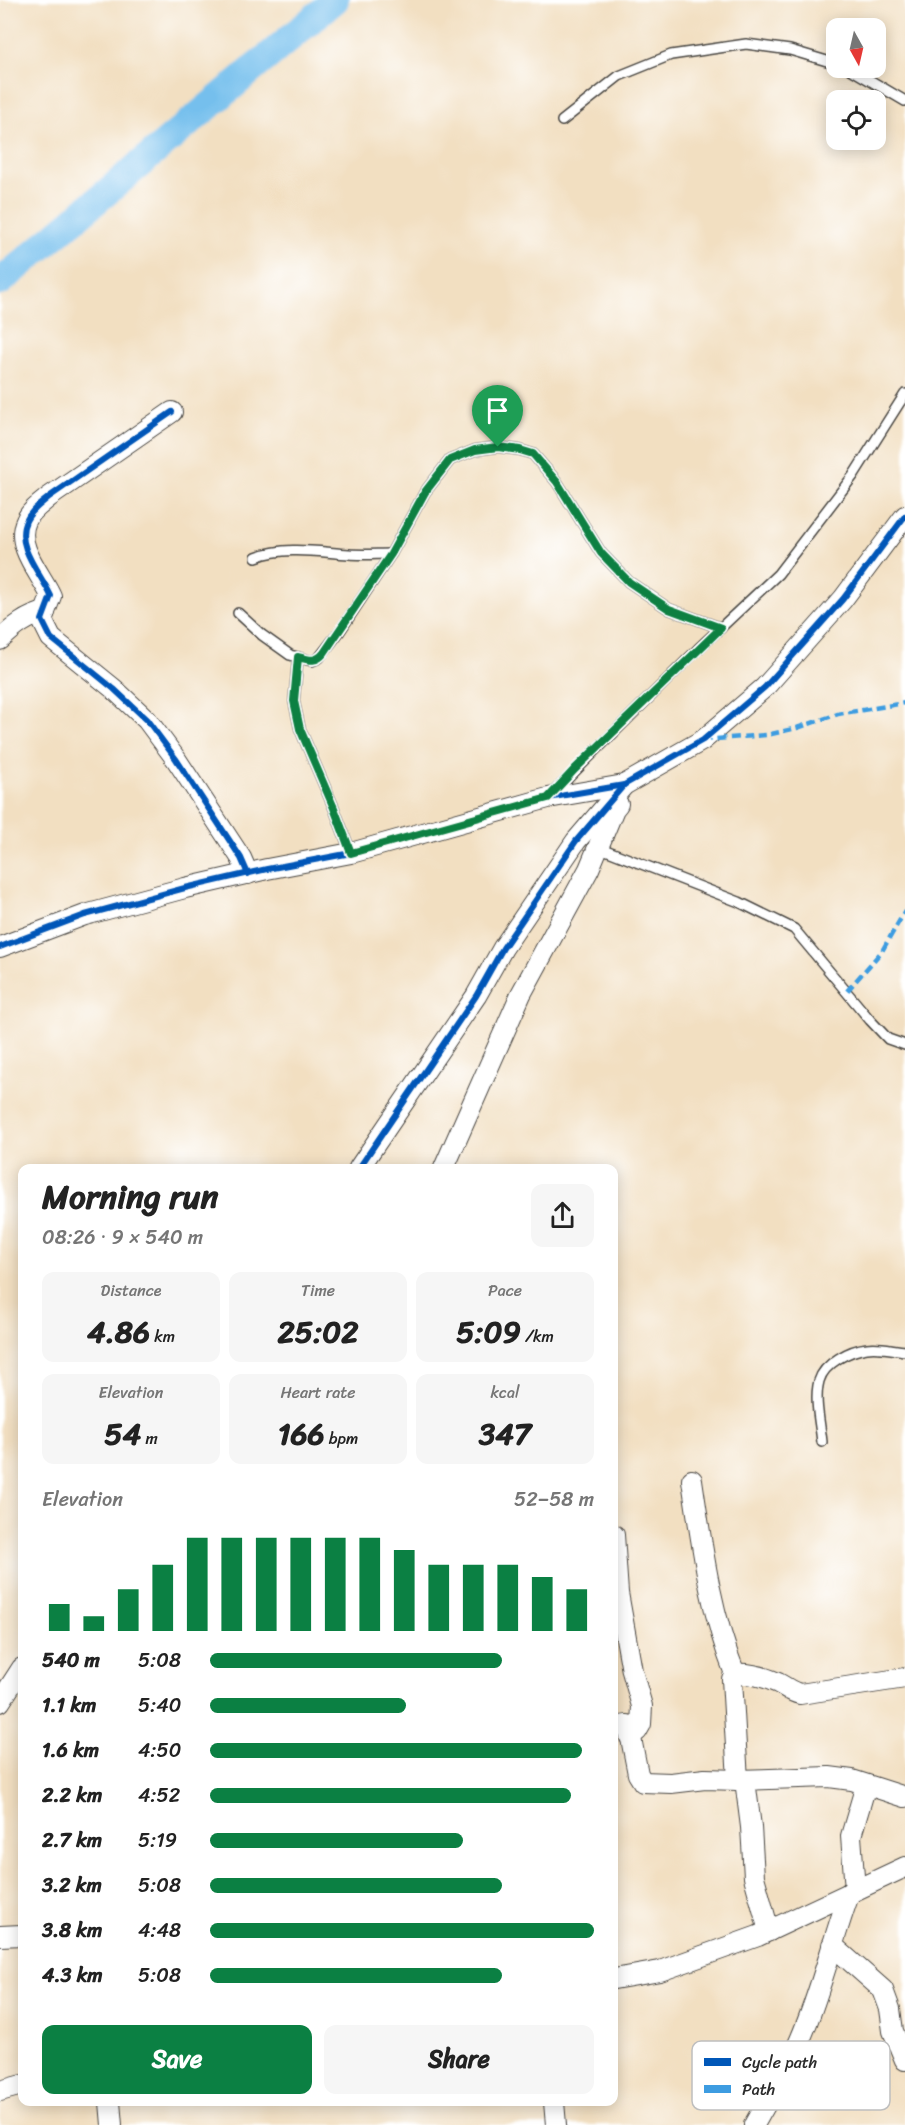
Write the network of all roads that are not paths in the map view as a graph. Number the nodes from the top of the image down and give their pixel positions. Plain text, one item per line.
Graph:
1 (826, 61) edge
2 (866, 78) edge
3 (905, 101) edge
4 (562, 121) dead end
5 (905, 394) edge
6 (172, 412) dead end
7 (905, 516) edge
8 (391, 554) junction
9 (256, 557) dead end
10 (45, 612) junction
11 (238, 613) dead end
12 (721, 628) junction
13 (0, 640) edge
14 (298, 657) junction
15 (643, 774) junction
16 (624, 785) junction
17 (548, 798) junction
18 (598, 848) junction
19 (351, 853) junction
20 (248, 874) junction
21 (0, 947) edge
22 (905, 1045) edge
23 (362, 1164) edge
24 (446, 1164) edge
25 (905, 1351) edge
26 (822, 1442) dead end
27 (692, 1480) dead end
28 (618, 1593) edge
29 (18, 1674) edge
30 (735, 1674) junction
31 (905, 1678) edge
32 (0, 1702) edge
33 (622, 1732) edge
34 (741, 1780) junction
35 (866, 1785) junction
36 (905, 1797) edge
37 (905, 1867) edge
38 (852, 1891) junction
39 (770, 1931) junction
40 (18, 1935) edge
41 (0, 1936) edge
42 (832, 1945) junction
43 (618, 1978) edge
44 (800, 2041) edge
45 (905, 2060) edge
46 (18, 2086) edge
47 (0, 2091) edge
48 (110, 2106) edge
49 (554, 2106) edge
50 (762, 2110) edge
51 (112, 2125) edge
52 (556, 2125) edge
53 (754, 2125) edge

1 - 4 lane
2 - 3 lane
5 - 12 lane
6 - 10 street
7 - 15 street
8 - 9 lane
8 - 12 lane
8 - 14 lane
10 - 13 street
10 - 20 street
11 - 14 lane
12 - 17 lane
14 - 19 lane
15 - 16 street
15 - 18 street
16 - 17 street
16 - 23 street
17 - 19 street
18 - 22 lane
18 - 24 street
19 - 20 street
20 - 21 street
25 - 26 lane
27 - 30 street
28 - 33 street
29 - 32 street
30 - 31 street
30 - 34 street
33 - 34 street
34 - 35 street
34 - 39 street
35 - 36 street
35 - 38 street
37 - 38 street
38 - 39 street
38 - 42 street
39 - 43 street
40 - 41 street
42 - 44 street
42 - 45 street
46 - 47 street
48 - 51 street
49 - 52 street
50 - 53 street

